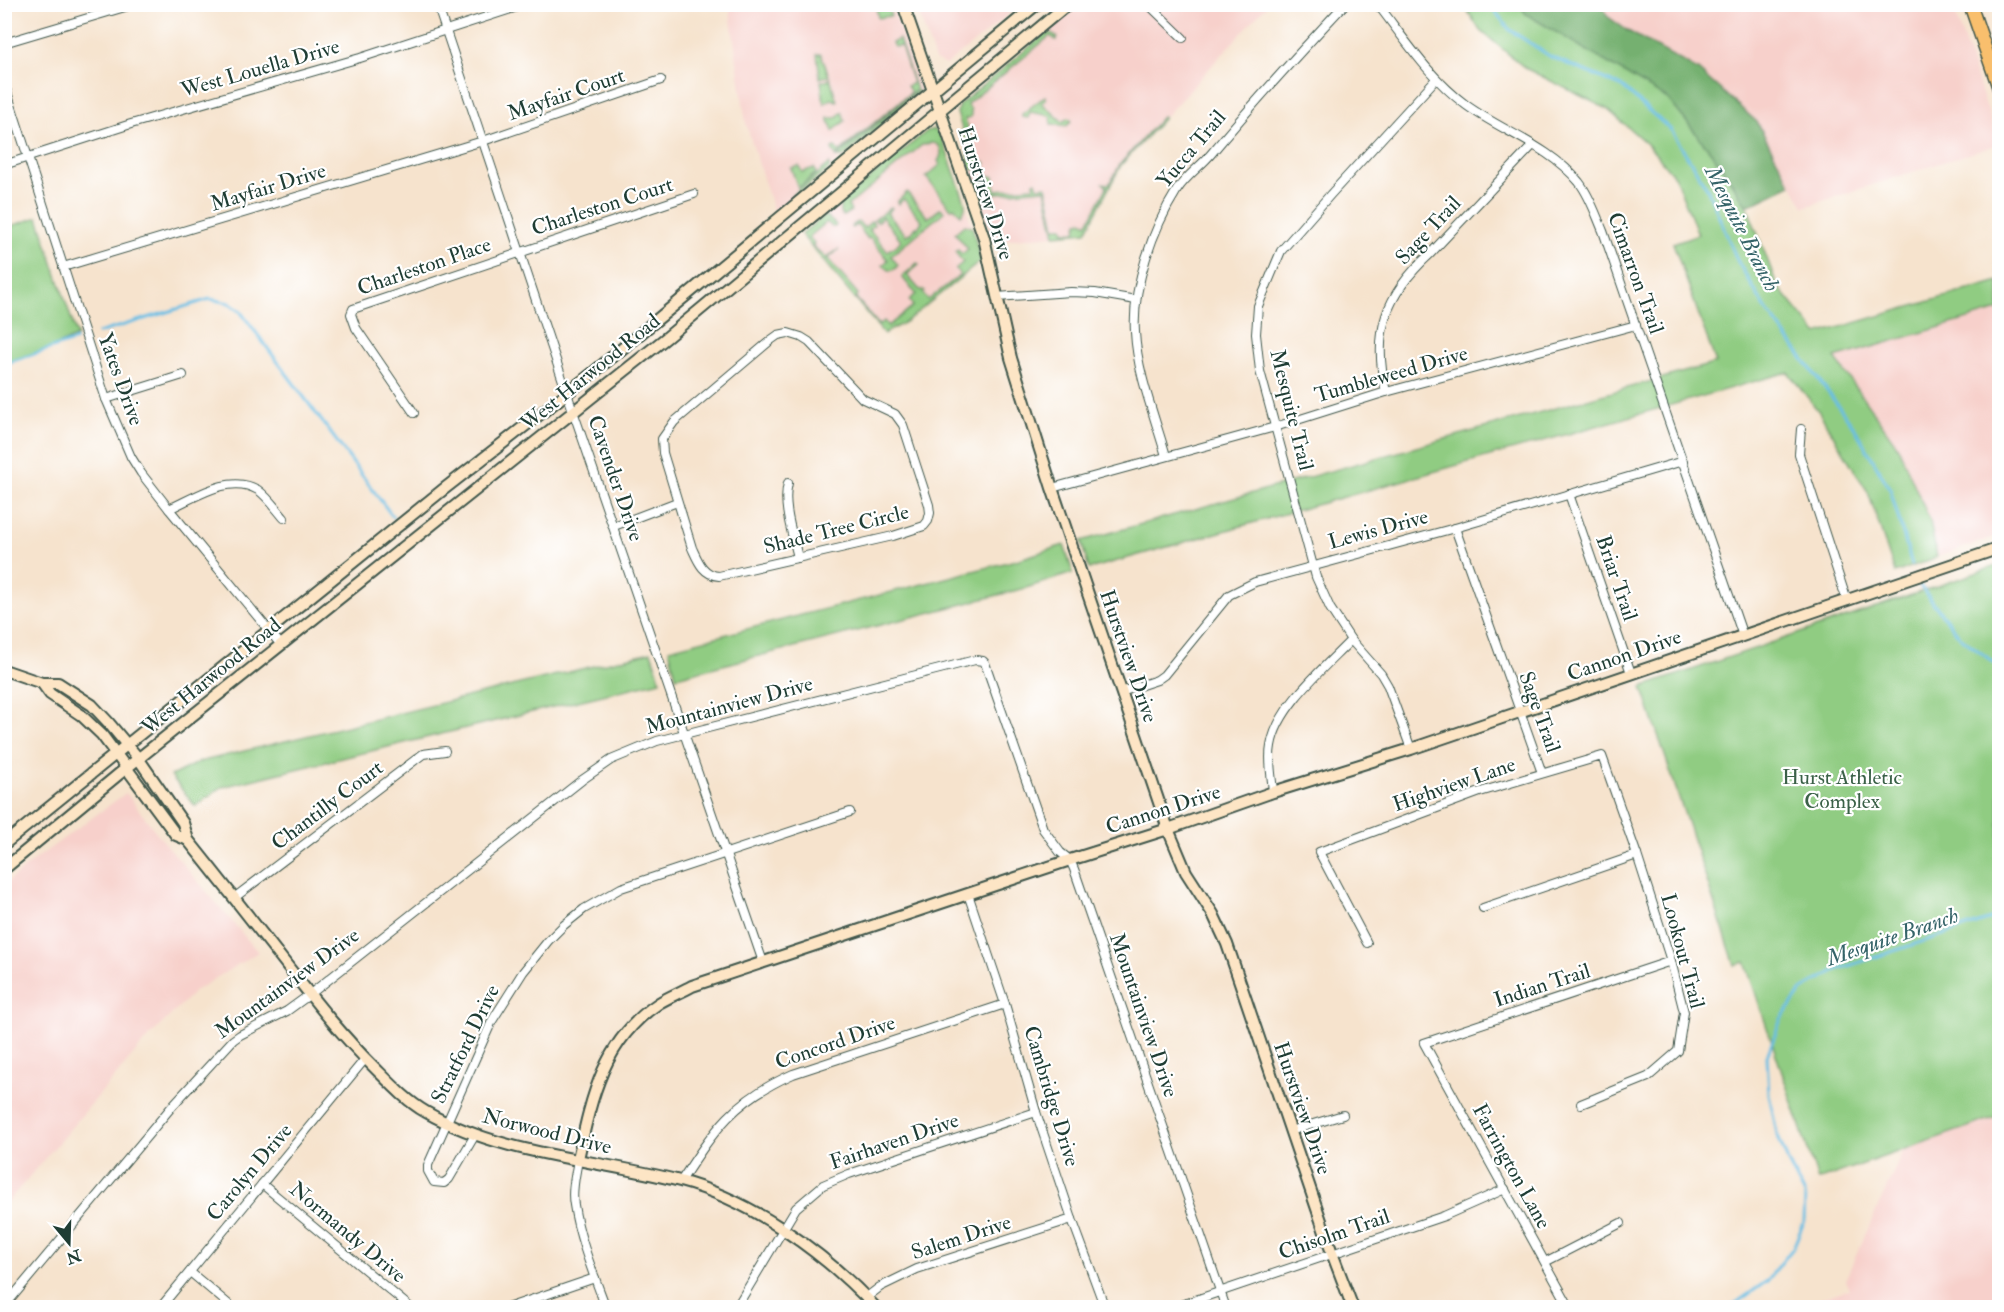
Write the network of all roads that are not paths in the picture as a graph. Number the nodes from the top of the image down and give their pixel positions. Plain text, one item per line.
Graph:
1 (135, 4) edge
2 (437, 4) edge
3 (526, 4) edge
4 (903, 4) edge
5 (1037, 4) edge
6 (1068, 4) edge
7 (1148, 4) edge
8 (1345, 4) edge
9 (1376, 4) edge
10 (1970, 4) edge
11 (1996, 4) edge
12 (2000, 14) edge
13 (446, 30) junction
14 (1183, 38) dead end
15 (4, 43) edge
16 (1436, 79) junction
17 (661, 80) dead end
18 (4, 83) edge
19 (933, 91) junction
20 (2000, 91) edge
21 (940, 110) junction
22 (483, 141) junction
23 (1533, 145) junction
24 (27, 158) junction
25 (4, 165) edge
26 (694, 194) dead end
27 (520, 252) junction
28 (63, 267) junction
29 (997, 297) junction
30 (1136, 300) junction
31 (1636, 325) junction
32 (183, 375) dead end
33 (1386, 392) junction
34 (567, 393) junction
35 (106, 399) junction
36 (573, 411) junction
37 (414, 413) dead end
38 (1275, 426) junction
39 (1801, 429) dead end
40 (1166, 456) junction
41 (1683, 460) junction
42 (788, 483) dead end
43 (1052, 488) junction
44 (1569, 495) junction
45 (677, 502) junction
46 (169, 509) junction
47 (284, 518) dead end
48 (614, 526) junction
49 (1455, 528) junction
50 (2000, 548) edge
51 (798, 558) junction
52 (1313, 565) junction
53 (1847, 601) junction
54 (269, 630) junction
55 (1743, 636) junction
56 (1351, 639) junction
57 (281, 645) junction
58 (4, 670) edge
59 (1631, 673) junction
60 (1121, 692) junction
61 (1520, 710) junction
62 (684, 734) junction
63 (1411, 749) junction
64 (121, 750) junction
65 (445, 751) dead end
66 (1602, 756) joint
67 (132, 763) junction
68 (1542, 773) junction
69 (1273, 792) junction
70 (850, 812) dead end
71 (1168, 829) junction
72 (4, 844) edge
73 (725, 853) junction
74 (1637, 855) junction
75 (1070, 860) junction
76 (4, 869) edge
77 (968, 894) junction
78 (234, 897) junction
79 (1483, 908) dead end
80 (1367, 943) dead end
81 (1671, 961) junction
82 (762, 962) junction
83 (309, 995) junction
84 (1005, 1004) junction
85 (1424, 1043) joint
86 (365, 1059) junction
87 (1581, 1104) dead end
88 (1036, 1112) junction
89 (1343, 1115) dead end
90 (447, 1123) junction
91 (1290, 1131) junction
92 (475, 1135) junction
93 (578, 1159) junction
94 (681, 1181) junction
95 (262, 1184) junction
96 (1505, 1189) junction
97 (1072, 1219) junction
98 (1621, 1223) dead end
99 (782, 1230) junction
100 (1332, 1253) junction
101 (1545, 1262) junction
102 (190, 1272) junction
103 (595, 1278) junction
104 (1221, 1292) junction
105 (867, 1298) junction
106 (4, 1307) edge
107 (160, 1308) edge
108 (233, 1308) edge
109 (411, 1308) edge
110 (507, 1308) edge
111 (606, 1308) edge
112 (736, 1308) edge
113 (876, 1308) edge
114 (1105, 1308) edge
115 (1172, 1308) edge
116 (1226, 1308) edge
117 (1353, 1308) edge
118 (1570, 1308) edge

1 - 15 street
2 - 13 street, Cavender Drive
3 - 13 street, West Louella Drive
4 - 19 main road, Hurstview Drive
5 - 19 main road, West Harwood Road
6 - 21 main road, West Harwood Road
7 - 14 street
8 - 30 street, Yucca Trail
9 - 16 street, Cimarron Trail
10 - 20 main road
11 - 12 main road
13 - 22 street, Cavender Drive
13 - 24 street, West Louella Drive
16 - 23 street, Cimarron Trail
16 - 38 street, Mesquite Trail
17 - 22 street, Mayfair Court
18 - 24 street, Yates Drive
19 - 21 main road, Hurstview Drive
19 - 34 main road, West Harwood Road
21 - 29 main road, Hurstview Drive
21 - 36 main road, West Harwood Road
22 - 27 street, Cavender Drive
22 - 28 street, Mayfair Drive
23 - 31 street, Cimarron Trail
23 - 33 street, Sage Trail
24 - 25 street, West Louella Drive
24 - 28 street, Yates Drive
26 - 27 street, Charleston Court
27 - 34 street, Cavender Drive
27 - 37 street, Charleston Place
28 - 35 street, Yates Drive
29 - 30 street
29 - 43 main road, Hurstview Drive
30 - 40 street, Yucca Trail
31 - 33 street, Tumbleweed Drive
31 - 41 street, Cimarron Trail
32 - 35 street
33 - 38 street, Tumbleweed Drive
34 - 36 street, Cavender Drive
34 - 54 main road, West Harwood Road
35 - 46 street, Yates Drive
36 - 48 street, Cavender Drive
36 - 57 main road, West Harwood Road
38 - 40 street, Tumbleweed Drive
38 - 52 street, Mesquite Trail
39 - 53 street
40 - 43 street, Tumbleweed Drive
41 - 44 street, Lewis Drive
41 - 55 street, Cimarron Trail
42 - 51 street
43 - 60 main road, Hurstview Drive
44 - 49 street, Lewis Drive
44 - 59 street, Briar Trail
45 - 48 street
45 - 51 street, Shade Tree Circle
45 - 51 street, Shade Tree Circle
46 - 47 street
46 - 54 street, Yates Drive
48 - 62 street, Cavender Drive
49 - 52 street, Lewis Drive
49 - 61 street, Sage Trail
50 - 53 main road, Cannon Drive
52 - 56 street, Mesquite Trail
52 - 60 street, Lewis Drive
53 - 55 main road, Cannon Drive
54 - 57 street, Yates Drive
54 - 64 main road, West Harwood Road
55 - 59 main road, Cannon Drive
56 - 63 street, Mesquite Trail
56 - 69 street
57 - 67 main road, West Harwood Road
58 - 64 main road, Norwood Drive
59 - 61 main road, Cannon Drive
60 - 71 main road, Hurstview Drive
61 - 63 main road, Cannon Drive
61 - 68 street, Sage Trail
62 - 73 street, Cavender Drive
62 - 75 street, Mountainview Drive
62 - 83 street, Mountainview Drive
63 - 69 main road, Cannon Drive
64 - 67 main road, Norwood Drive
64 - 72 main road, West Harwood Road
65 - 78 street, Chantilly Court
66 - 68 street, Highview Lane
66 - 74 street, Lookout Trail
67 - 76 main road, West Harwood Road
67 - 78 main road, Norwood Drive
68 - 80 street, Highview Lane
69 - 71 main road, Cannon Drive
70 - 73 street, Stratford Drive
71 - 75 main road, Cannon Drive
71 - 91 main road, Hurstview Drive
73 - 82 street, Cavender Drive
73 - 90 street, Stratford Drive
74 - 79 street
74 - 81 street, Lookout Trail
75 - 77 main road, Cannon Drive
75 - 104 street, Mountainview Drive
77 - 82 main road, Cannon Drive
77 - 84 street, Cambridge Drive
78 - 83 main road, Norwood Drive
81 - 85 street, Indian Trail
81 - 87 street, Lookout Trail
82 - 93 main road, Cannon Drive
83 - 86 main road, Norwood Drive
83 - 106 street, Mountainview Drive
84 - 88 street, Cambridge Drive
84 - 94 street, Concord Drive
85 - 96 street, Farrington Lane
86 - 90 main road, Norwood Drive
86 - 95 street, Carolyn Drive
88 - 97 street, Cambridge Drive
88 - 99 street, Fairhaven Drive
89 - 91 street
90 - 92 main road, Norwood Drive
90 - 92 street, Stratford Drive
91 - 100 main road, Hurstview Drive
92 - 93 main road, Norwood Drive
93 - 94 main road, Norwood Drive
93 - 103 street, Cannon Drive
94 - 99 main road, Norwood Drive
95 - 102 street, Carolyn Drive
95 - 109 street, Normandy Drive
96 - 100 street, Chisolm Trail
96 - 101 street, Farrington Lane
97 - 105 street, Salem Drive
97 - 114 street, Cambridge Drive
98 - 101 street
99 - 105 main road, Norwood Drive
99 - 112 street, Fairhaven Drive
100 - 104 street, Chisolm Trail
100 - 117 main road, Hurstview Drive
101 - 118 street, Farrington Lane
102 - 107 street, Carolyn Drive
102 - 108 street
103 - 110 street
103 - 111 street, Cannon Drive
104 - 115 street, Chisolm Trail
104 - 116 street, Mountainview Drive
105 - 113 main road, Norwood Drive

